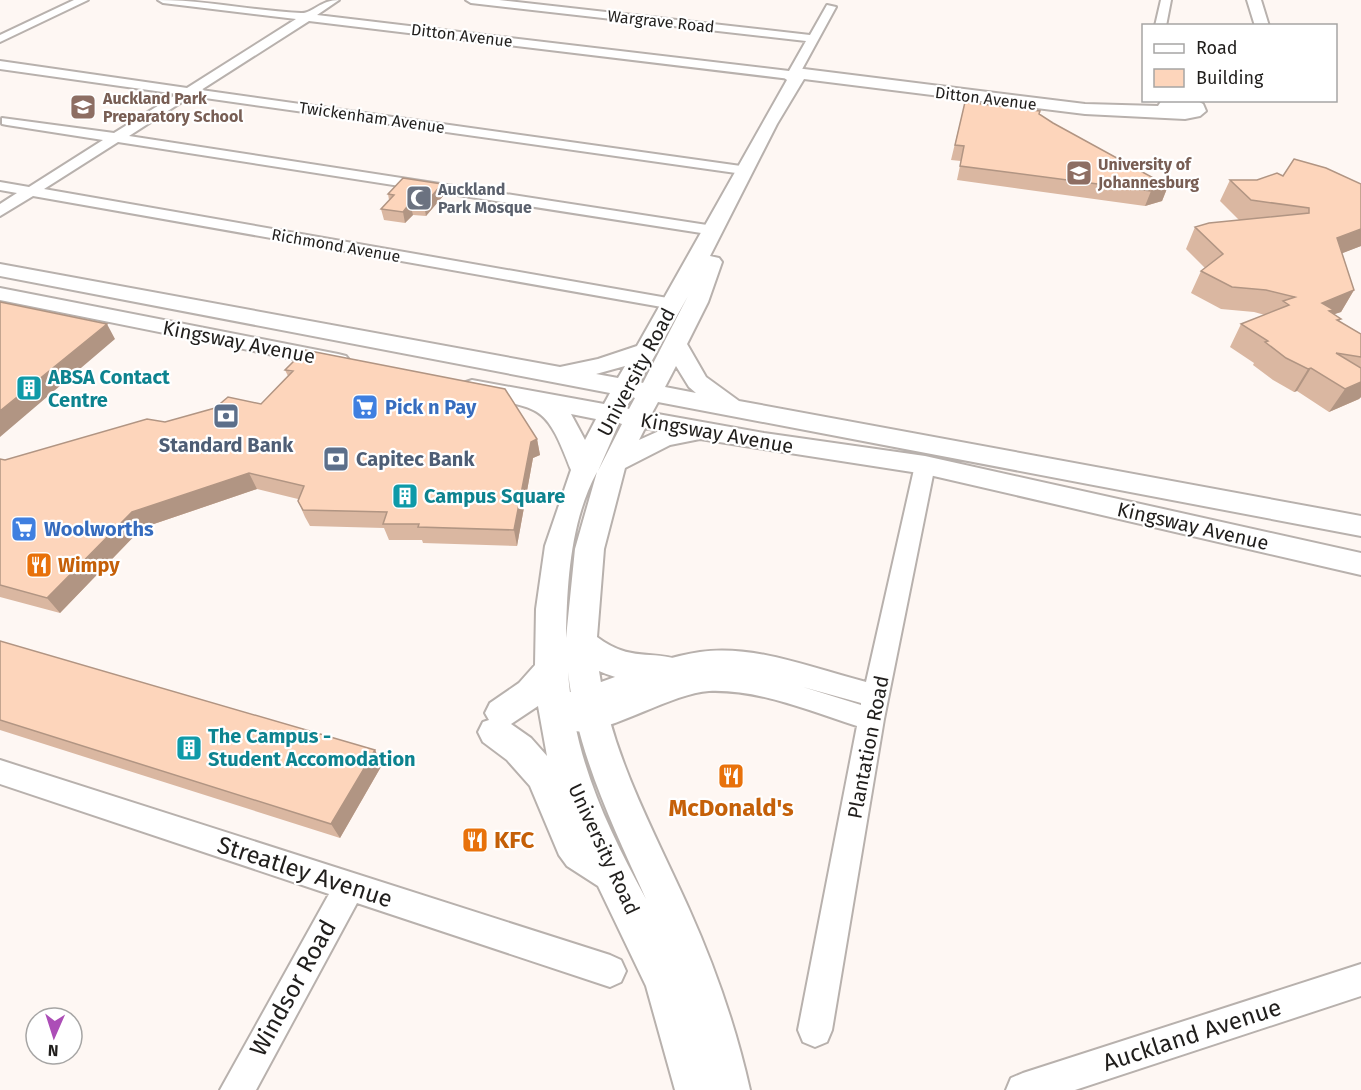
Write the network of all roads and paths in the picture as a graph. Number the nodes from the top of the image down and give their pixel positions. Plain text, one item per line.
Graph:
1 (83, 0) edge
2 (163, 0) edge
3 (334, 0) edge
4 (471, 0) edge
5 (1166, 0) edge
6 (1254, 0) edge
7 (831, 7) dead end
8 (307, 16) junction
9 (1160, 24) edge
10 (1261, 24) edge
11 (0, 39) edge
12 (815, 39) junction
13 (0, 64) edge
14 (795, 75) junction
15 (191, 91) junction
16 (1183, 103) edge
17 (7, 121) dead end
18 (116, 138) junction
19 (743, 170) junction
20 (0, 186) edge
21 (32, 191) junction
22 (725, 208) junction
23 (0, 211) edge
24 (714, 230) junction
25 (0, 270) edge
26 (0, 294) edge
27 (673, 304) junction
28 (675, 344) junction
29 (646, 351) junction
30 (361, 366) edge
31 (552, 373) junction
32 (452, 384) edge
33 (638, 391) junction
34 (543, 402) junction
35 (743, 410) junction
36 (625, 417) junction
37 (714, 433) junction
38 (614, 463) junction
39 (925, 465) junction
40 (585, 471) junction
41 (1361, 526) edge
42 (1361, 564) edge
43 (581, 642) junction
44 (552, 668) junction
45 (672, 670) junction
46 (874, 707) junction
47 (573, 713) junction
48 (0, 772) edge
49 (613, 874) junction
50 (350, 886) junction
51 (610, 971) dead end
52 (1361, 980) edge
53 (815, 1030) dead end
54 (237, 1090) edge
55 (697, 1090) edge
56 (728, 1090) edge
57 (1023, 1090) edge

1 - 11 street
2 - 8 street, Ditton Avenue
3 - 8 street
4 - 12 street, Wargrave Road
5 - 9 street
6 - 10 main road
7 - 12 street, University Road
8 - 14 street, Ditton Avenue
8 - 15 street
12 - 14 street, University Road
13 - 15 street, Twickenham Avenue
14 - 16 main road, Ditton Avenue
14 - 19 main road, University Road
15 - 18 street
15 - 19 street, Twickenham Avenue
17 - 18 street
18 - 21 street
18 - 24 street
19 - 22 main road, University Road
20 - 21 street, Richmond Avenue
21 - 23 street
21 - 27 street, Richmond Avenue
22 - 24 main road, University Road
22 - 28 main road, University Road
24 - 27 main road, University Road
25 - 31 main road, Kingsway Avenue
26 - 30 main road, Kingsway Avenue
27 - 29 main road, University Road
28 - 33 main road, University Road
28 - 35 main road
29 - 31 main road
29 - 33 main road, University Road
31 - 33 main road, Kingsway Avenue
32 - 34 main road, Kingsway Avenue
33 - 35 main road, Kingsway Avenue
33 - 36 main road, University Road
34 - 36 main road, Kingsway Avenue
34 - 40 main road
35 - 41 main road, Kingsway Avenue
36 - 37 main road, Kingsway Avenue
36 - 38 main road, University Road
36 - 40 main road, University Road
37 - 38 main road
37 - 39 main road, Kingsway Avenue
38 - 43 main road, University Road
39 - 42 main road, Kingsway Avenue
39 - 46 street, Plantation Road
40 - 44 main road, University Road
43 - 45 main road
43 - 47 main road, University Road
44 - 47 main road, University Road
44 - 49 main road
45 - 46 street
45 - 47 street
46 - 47 street
46 - 53 street, Plantation Road
47 - 49 main road, University Road
47 - 56 main road, University Road
48 - 50 street, Streatley Avenue
49 - 55 main road, University Road
50 - 51 street, Streatley Avenue
50 - 54 street, Windsor Road
52 - 57 street, Auckland Avenue

